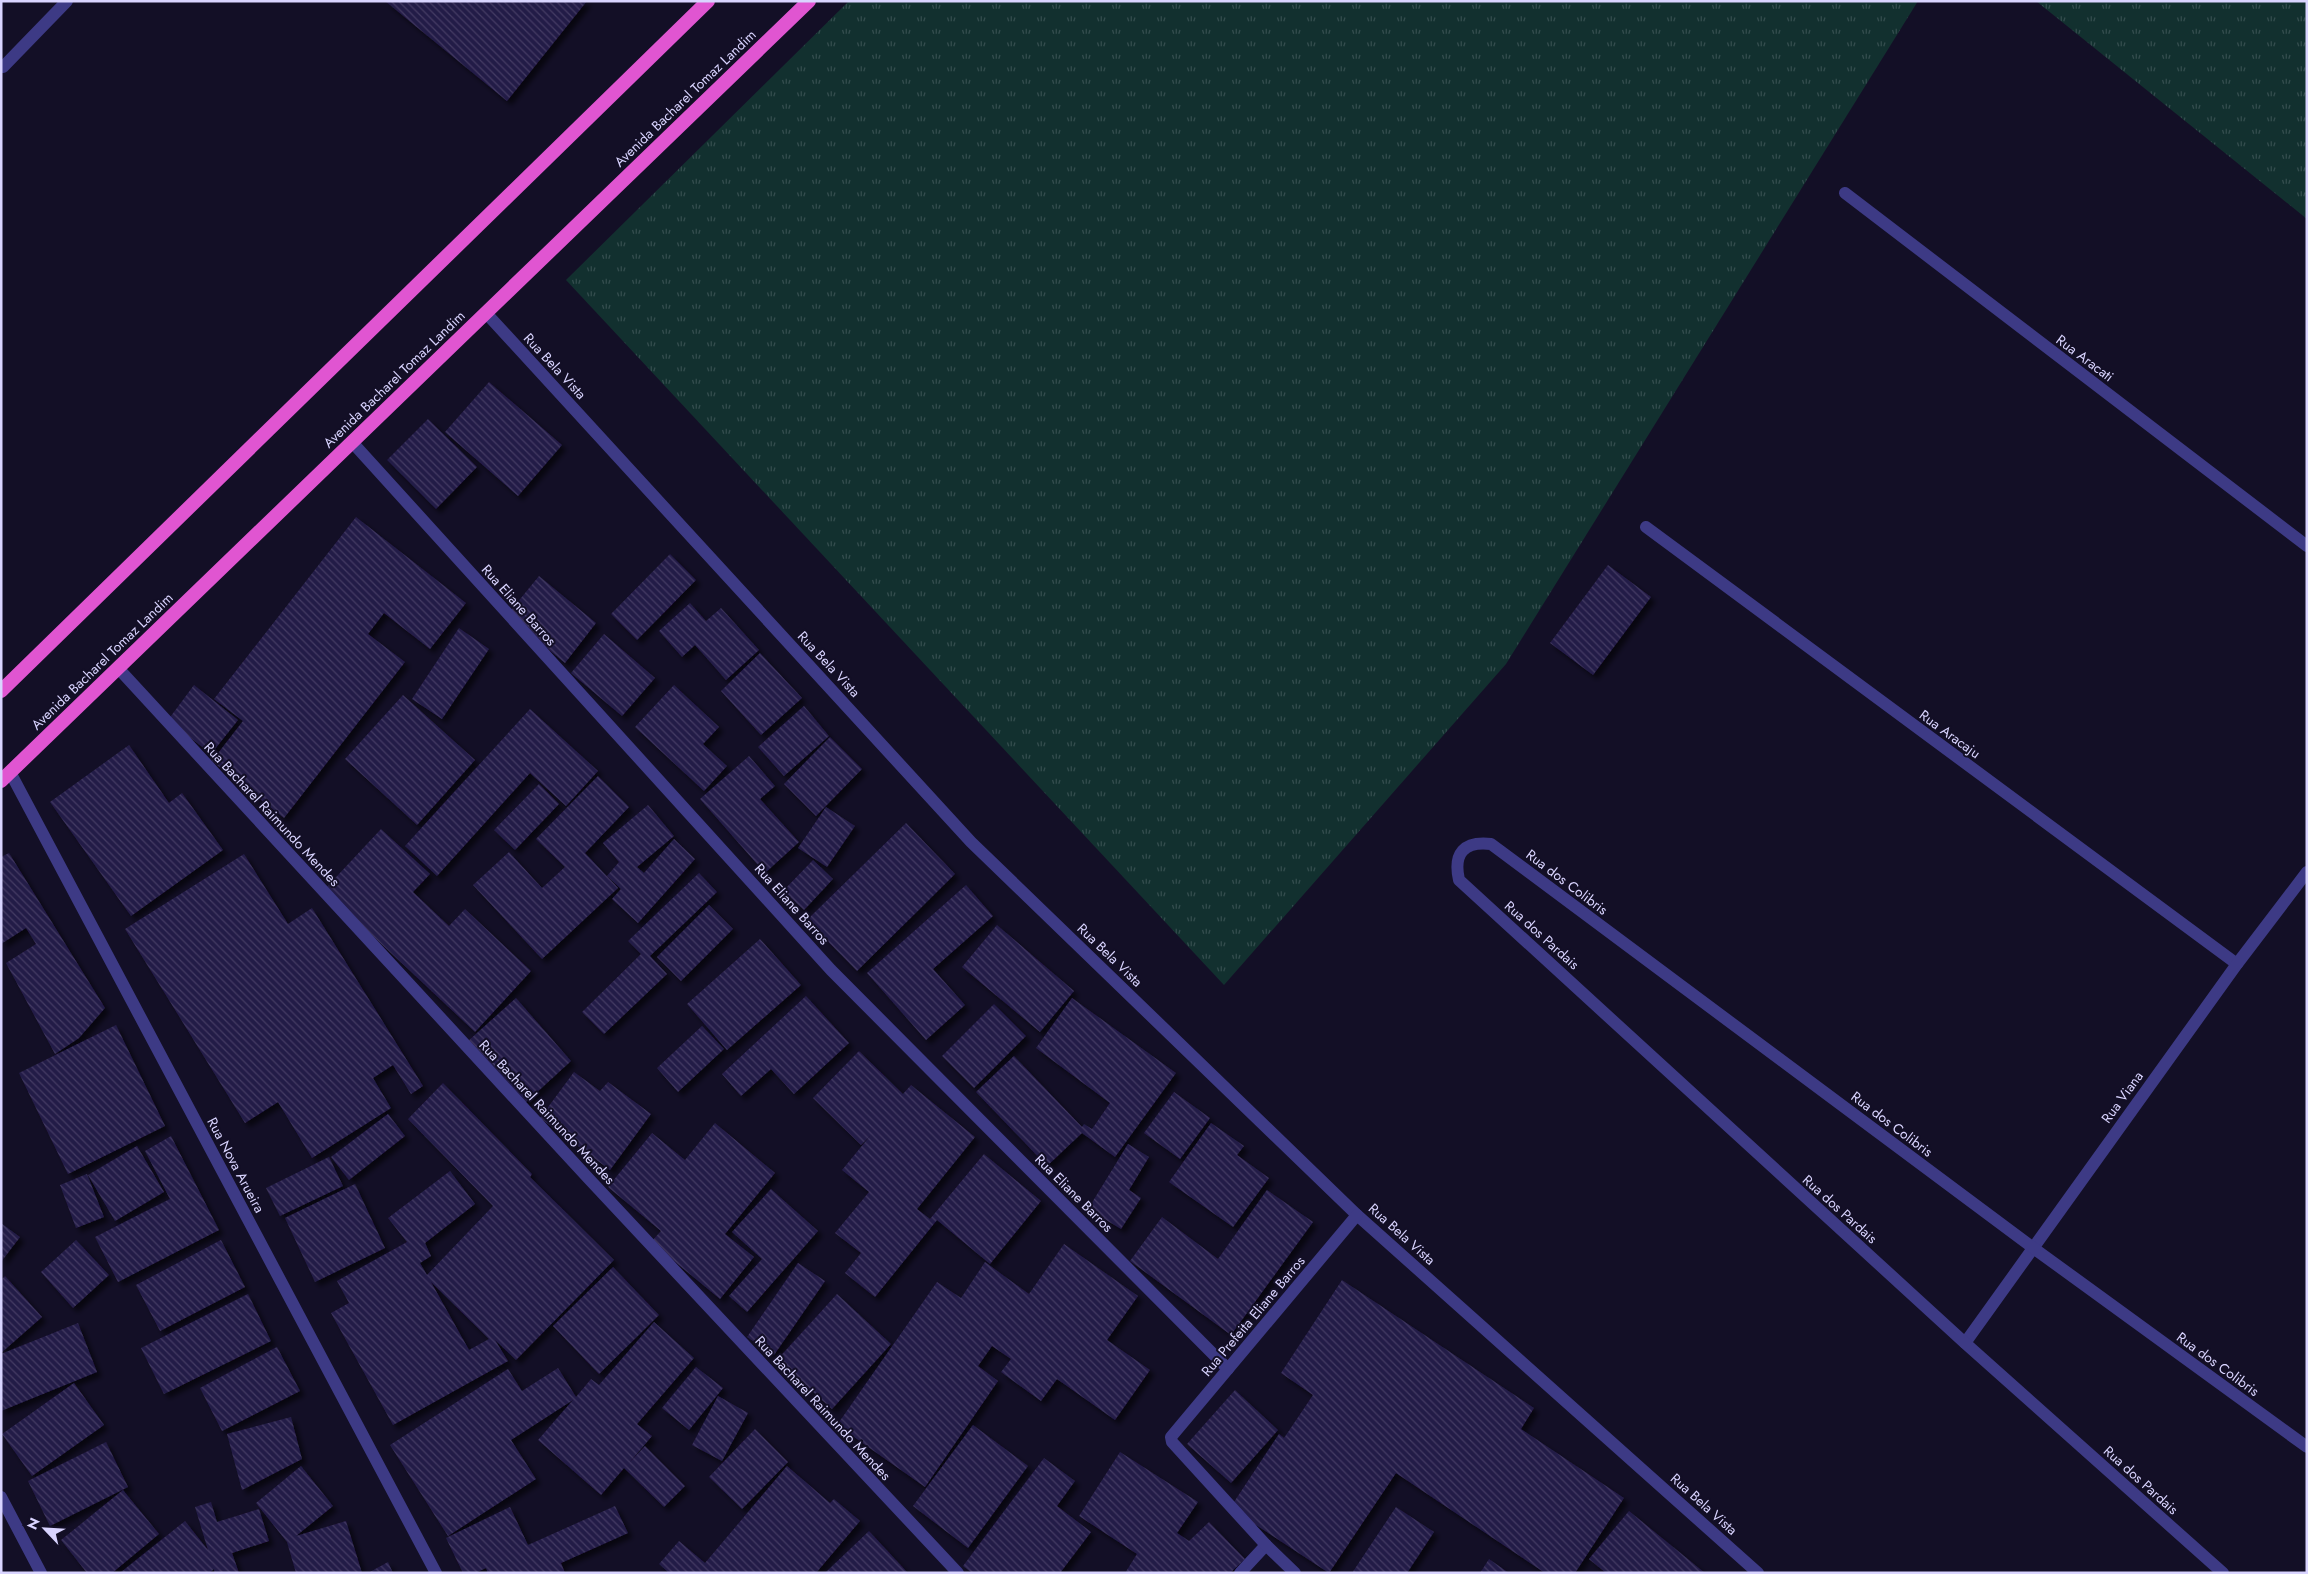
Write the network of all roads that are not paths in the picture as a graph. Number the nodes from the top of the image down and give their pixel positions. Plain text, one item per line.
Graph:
1 (67, 1) edge
2 (708, 1) edge
3 (808, 1) edge
4 (3, 67) dead end
5 (1845, 193) dead end
6 (486, 313) junction
7 (352, 442) junction
8 (1646, 527) dead end
9 (2307, 546) edge
10 (118, 668) junction
11 (1, 691) edge
12 (6, 776) edge
13 (1459, 855) joint
14 (2307, 872) edge
15 (2237, 964) junction
16 (1357, 1215) junction
17 (2032, 1247) junction
18 (1965, 1343) junction
19 (1228, 1369) junction
20 (2307, 1447) edge
21 (1, 1497) edge
22 (1266, 1545) junction
23 (41, 1573) edge
24 (436, 1573) edge
25 (958, 1573) edge
26 (1240, 1573) edge
27 (1296, 1573) edge
28 (1758, 1573) edge
29 (2223, 1573) edge

1 - 4 street
2 - 11 highway
3 - 6 highway, Avenida Bacharel Tomaz Landim
5 - 9 street, Rua Aracati
6 - 7 highway, Avenida Bacharel Tomaz Landim
6 - 16 street, Rua Bela Vista
7 - 10 highway, Avenida Bacharel Tomaz Landim
7 - 19 street, Rua Eliane Barros
8 - 15 street, Rua Aracaju
10 - 12 highway, Avenida Bacharel Tomaz Landim
10 - 25 street, Rua Bacharel Raimundo Mendes
12 - 24 street, Rua Nova Arueira
13 - 17 street, Rua dos Colibris
13 - 18 street, Rua dos Pardais
14 - 15 street, Rua Viana
15 - 17 street, Rua Viana
16 - 19 street, Rua Prefeita Eliane Barros
16 - 28 street, Rua Bela Vista
17 - 18 street, Rua Viana
17 - 20 street, Rua dos Colibris
18 - 29 street, Rua dos Pardais
19 - 22 street, Rua Prefeita Eliane Barros
21 - 23 street
22 - 26 street
22 - 27 street

